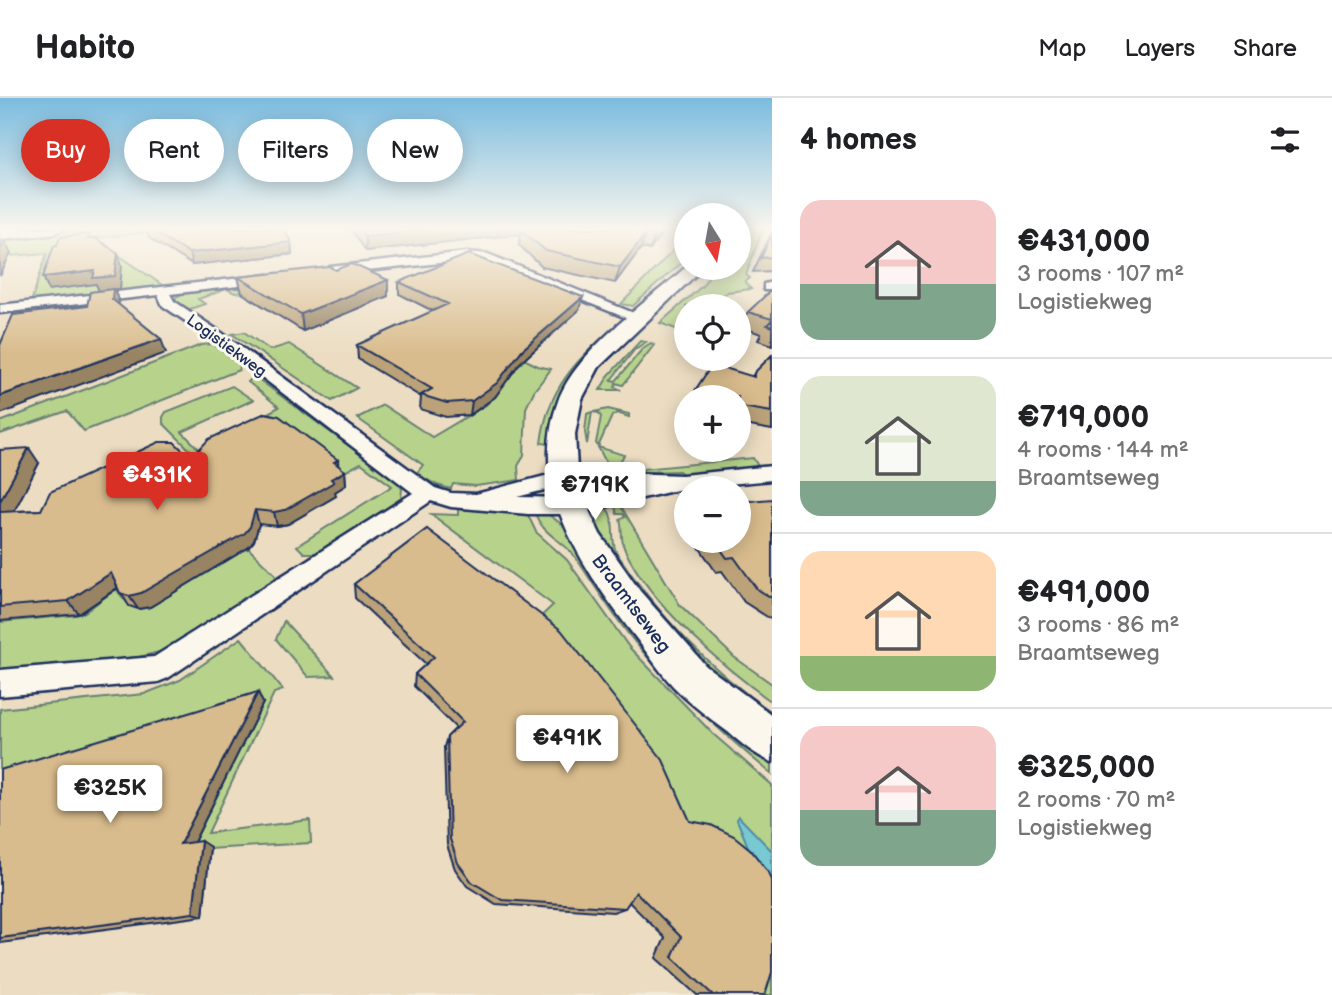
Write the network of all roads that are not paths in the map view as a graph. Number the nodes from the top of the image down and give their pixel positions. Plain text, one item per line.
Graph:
1 (346, 270) edge
2 (517, 270) edge
3 (318, 273) edge
4 (286, 276) edge
5 (682, 280) edge
6 (162, 291) junction
7 (0, 309) edge
8 (639, 318) junction
9 (772, 474) edge
10 (750, 476) edge
11 (674, 483) edge
12 (674, 483) edge
13 (569, 492) junction
14 (428, 494) junction
15 (477, 501) junction
16 (0, 683) edge
17 (772, 741) edge

1 - 3 street
2 - 8 street
4 - 6 street
5 - 8 street, Braamtseweg
6 - 7 street
6 - 14 street, Logistiekweg
8 - 13 street, Braamtseweg
9 - 10 street
11 - 13 street
12 - 13 street
13 - 15 street, Logistiekweg
13 - 15 street, Logistiekweg
13 - 17 street, Braamtseweg
14 - 15 street, Logistiekweg
14 - 16 street

